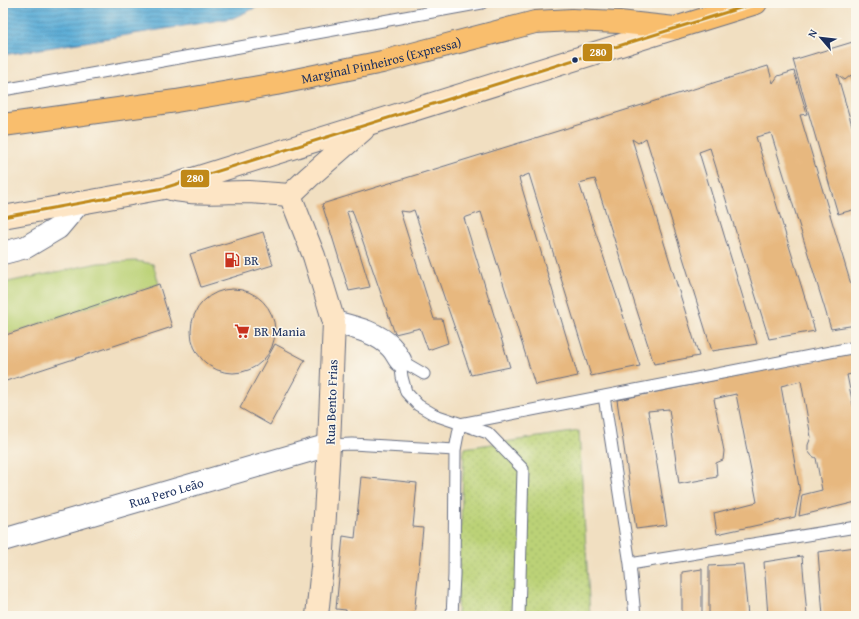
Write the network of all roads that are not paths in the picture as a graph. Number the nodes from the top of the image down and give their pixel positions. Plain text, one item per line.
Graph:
1 (482, 3) edge
2 (756, 3) edge
3 (675, 28) junction
4 (3, 90) edge
5 (371, 124) junction
6 (3, 125) edge
7 (164, 188) junction
8 (290, 195) junction
9 (79, 203) junction
10 (3, 217) edge
11 (3, 253) edge
12 (334, 322) junction
13 (856, 347) edge
14 (400, 360) junction
15 (424, 374) dead end
16 (604, 396) junction
17 (460, 424) junction
18 (329, 445) junction
19 (455, 450) junction
20 (856, 527) edge
21 (3, 540) edge
22 (630, 564) junction
23 (317, 616) edge
24 (452, 616) edge
25 (519, 616) edge
26 (635, 616) edge

1 - 4 lane
2 - 3 highway, Marginal Pinheiros (Expressa)
3 - 5 main road
3 - 6 highway, Marginal Pinheiros (Expressa)
5 - 7 main road
5 - 8 main road
7 - 8 main road
7 - 9 main road
8 - 12 main road, Rua Bento Frias
9 - 10 main road
9 - 11 street
12 - 14 street
12 - 18 main road, Rua Bento Frias
13 - 16 lane
14 - 15 lane
14 - 17 lane
16 - 17 lane
16 - 22 lane
17 - 19 lane
17 - 25 lane
18 - 19 lane
18 - 21 street, Rua Pero Leão
18 - 23 main road, Rua Bento Frias
19 - 24 lane
20 - 22 lane
22 - 26 lane

